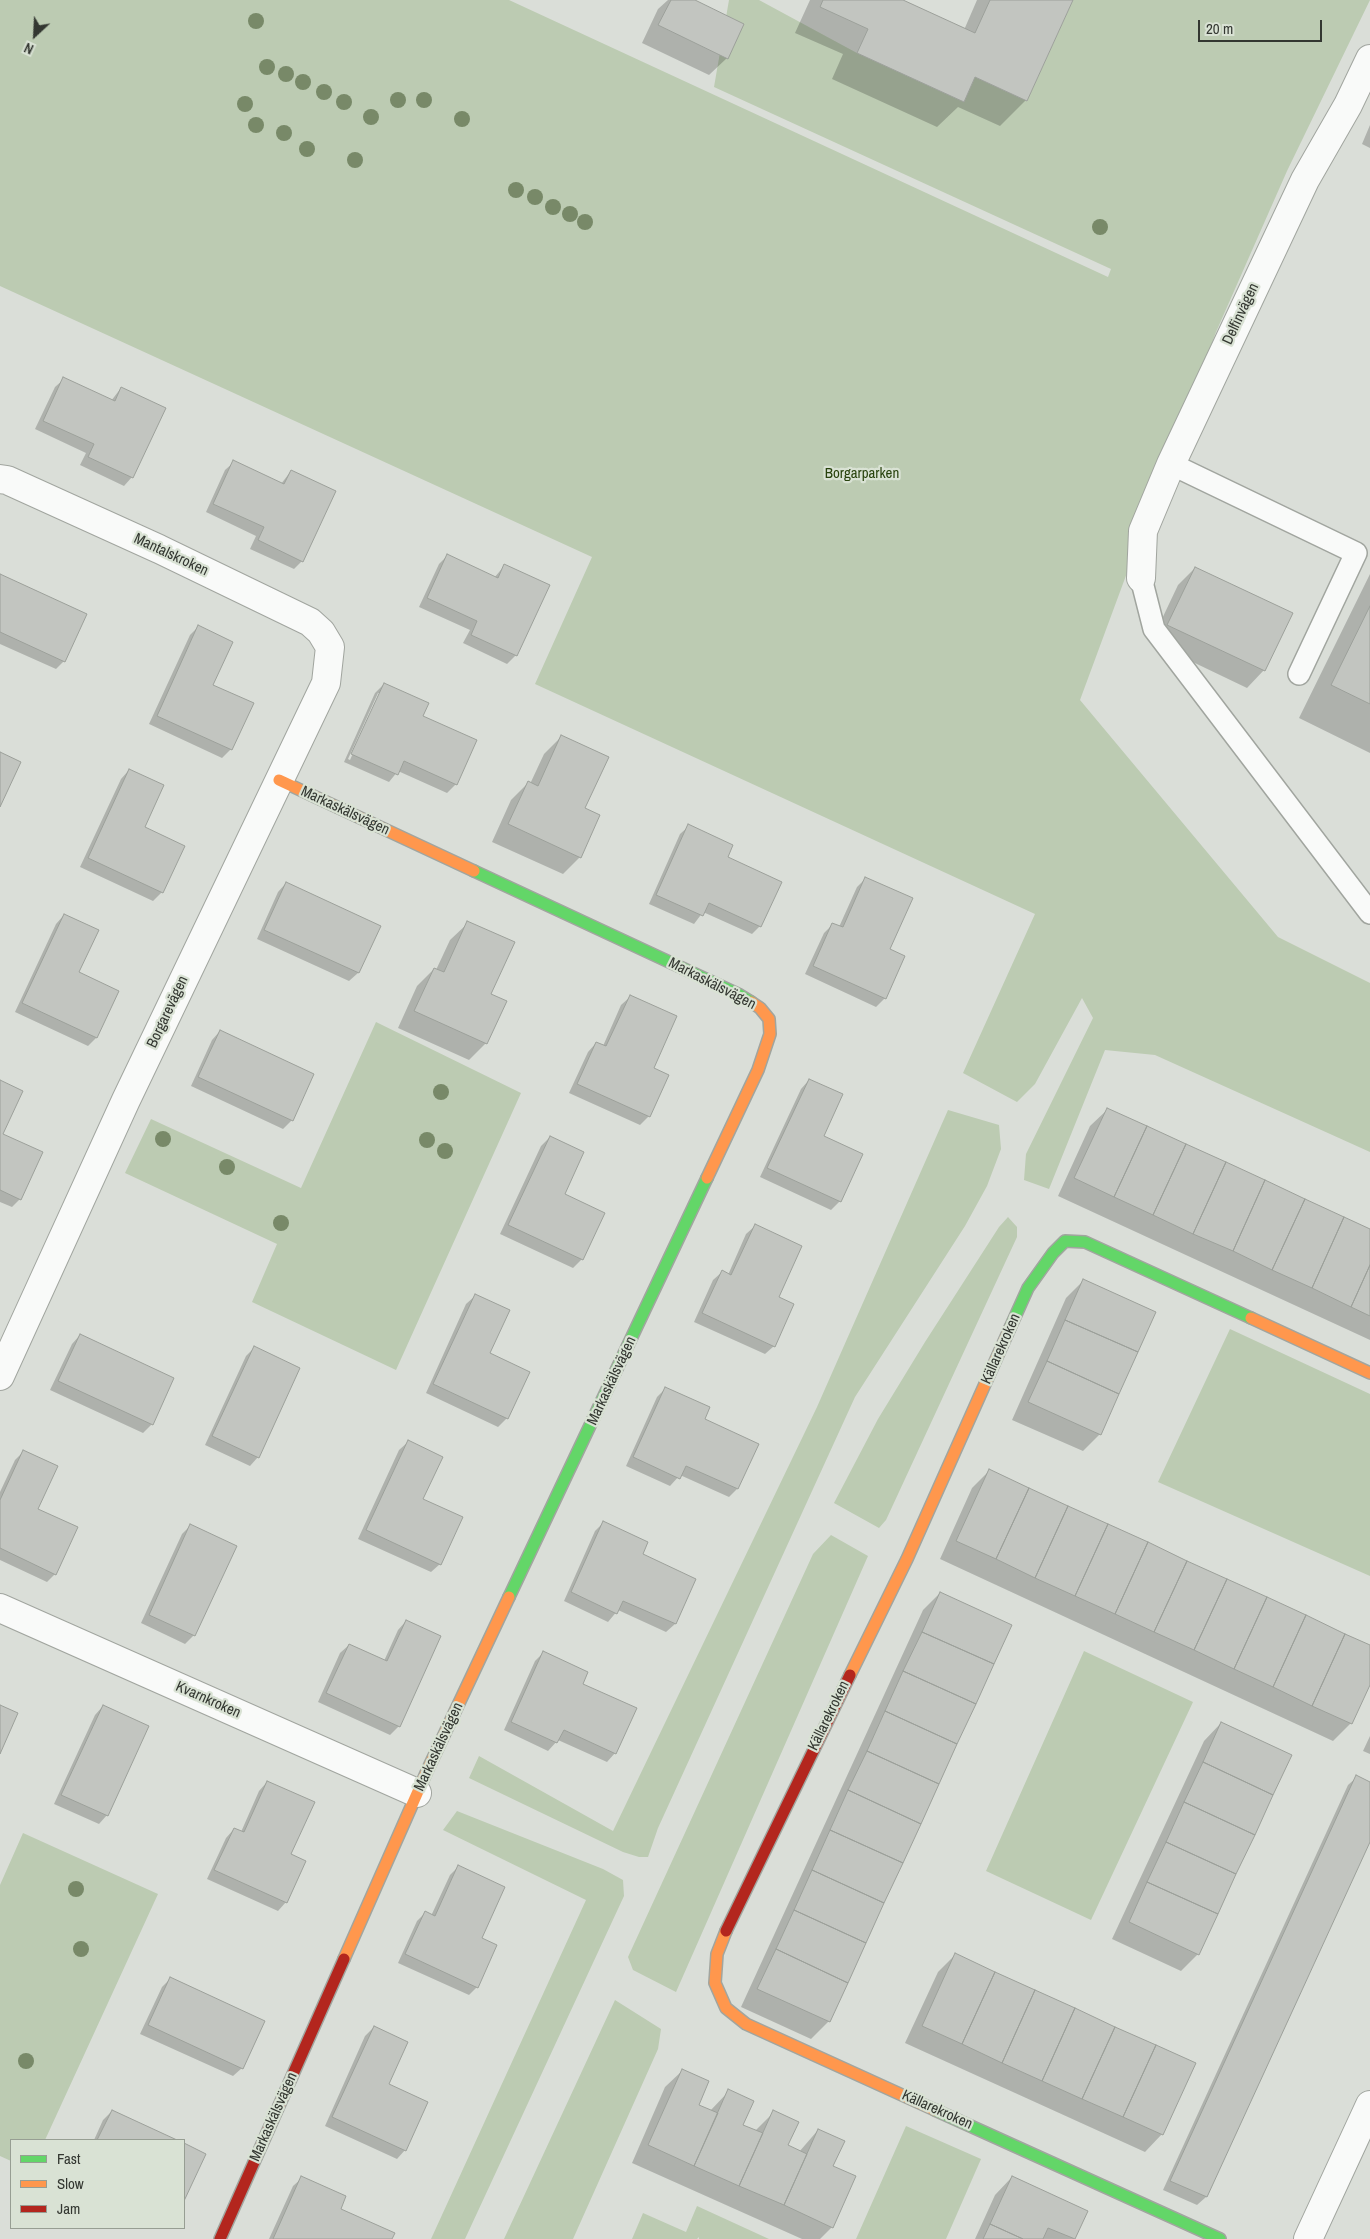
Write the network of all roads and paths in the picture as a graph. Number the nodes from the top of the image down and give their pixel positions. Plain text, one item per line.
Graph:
1 (1370, 59) edge
2 (1171, 464) junction
3 (0, 479) edge
4 (1141, 578) joint
5 (330, 647) joint
6 (1299, 674) dead end
7 (278, 780) junction
8 (1370, 913) edge
9 (1370, 1372) edge
10 (0, 1376) edge
11 (0, 1608) edge
12 (417, 1793) junction
13 (1370, 2105) edge
14 (220, 2239) edge
15 (1220, 2239) edge
16 (1308, 2239) edge

1 - 2 street, Delfinvägen
2 - 4 street, Delfinvägen
2 - 6 lane
3 - 5 street, Mantalskroken
4 - 8 lane
5 - 7 street, Borgarevägen
7 - 10 street, Borgarevägen
7 - 12 street, Markaskälsvägen
9 - 15 street, Källarekroken
11 - 12 street, Kvarnkroken
12 - 14 street, Markaskälsvägen
13 - 16 street

